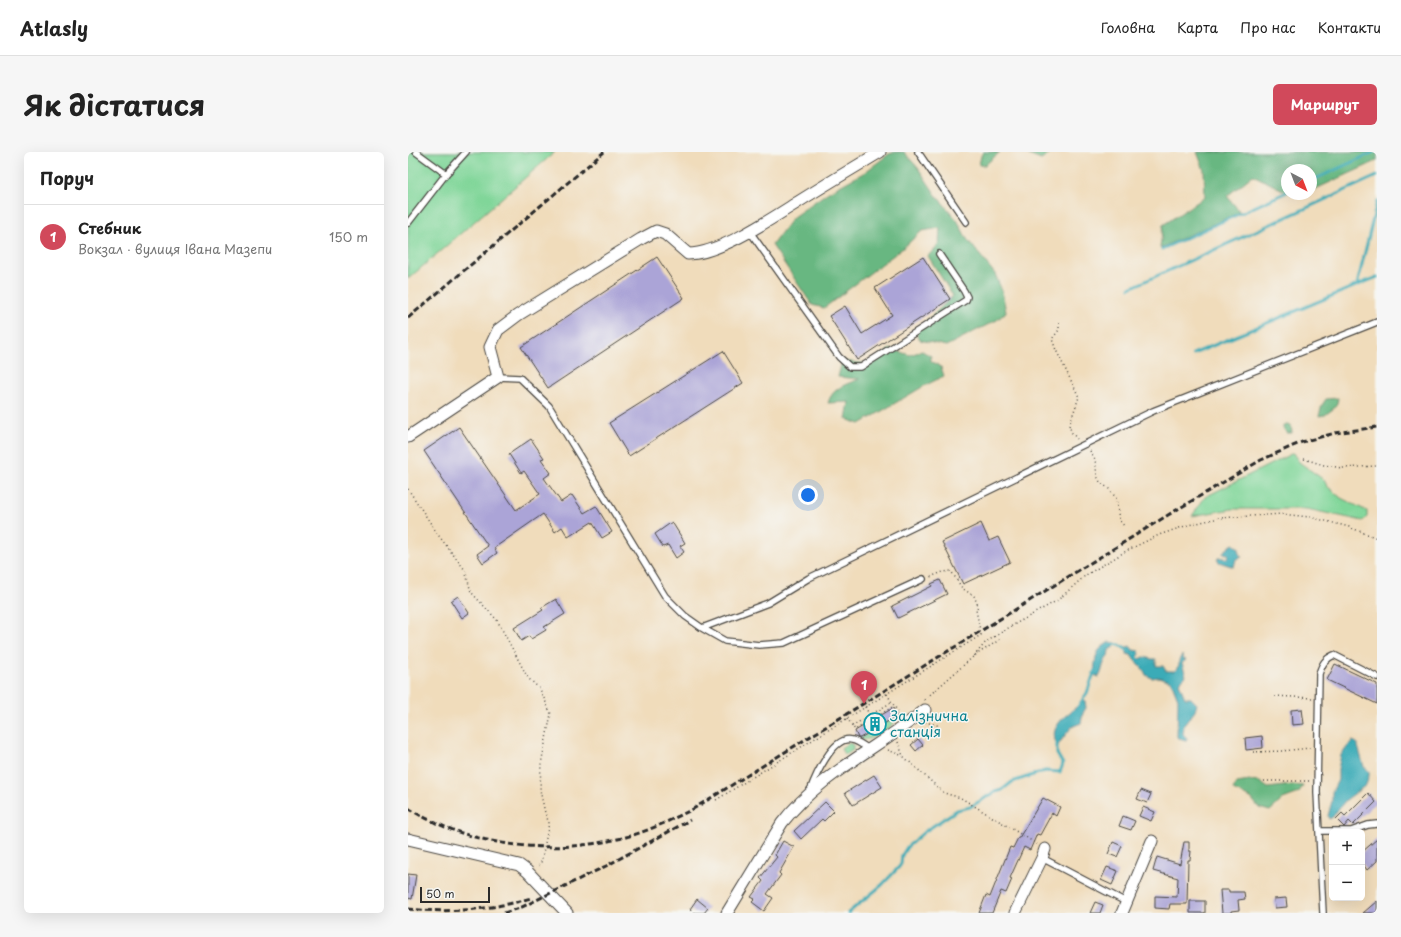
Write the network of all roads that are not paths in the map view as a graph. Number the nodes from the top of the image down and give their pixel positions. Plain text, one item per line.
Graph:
1 (416, 152) edge
2 (466, 152) edge
3 (880, 152) edge
4 (918, 152) edge
5 (446, 174) junction
6 (966, 222) dead end
7 (408, 223) edge
8 (746, 234) junction
9 (940, 254) dead end
10 (1377, 322) edge
11 (498, 377) junction
12 (408, 437) edge
13 (924, 579) road end
14 (702, 628) junction
15 (1377, 677) edge
16 (921, 709) road end
17 (872, 747) junction
18 (808, 795) junction
19 (1377, 824) edge
20 (1319, 831) junction
21 (408, 839) edge
22 (1152, 841) dead end
23 (1043, 853) joint
24 (1126, 902) junction
25 (567, 913) edge
26 (727, 913) edge
27 (1015, 913) edge
28 (1122, 913) edge
29 (1323, 913) edge

1 - 5 lane
2 - 5 lane
3 - 8 street
4 - 6 lane
5 - 7 lane
8 - 9 lane
8 - 11 street
10 - 14 lane
11 - 12 street
11 - 14 lane
13 - 14 lane
15 - 20 lane
16 - 17 street
17 - 18 street
17 - 18 lane
18 - 26 street
19 - 20 lane
20 - 29 lane
21 - 25 street
22 - 24 street
23 - 24 lane
23 - 27 street
24 - 28 street

